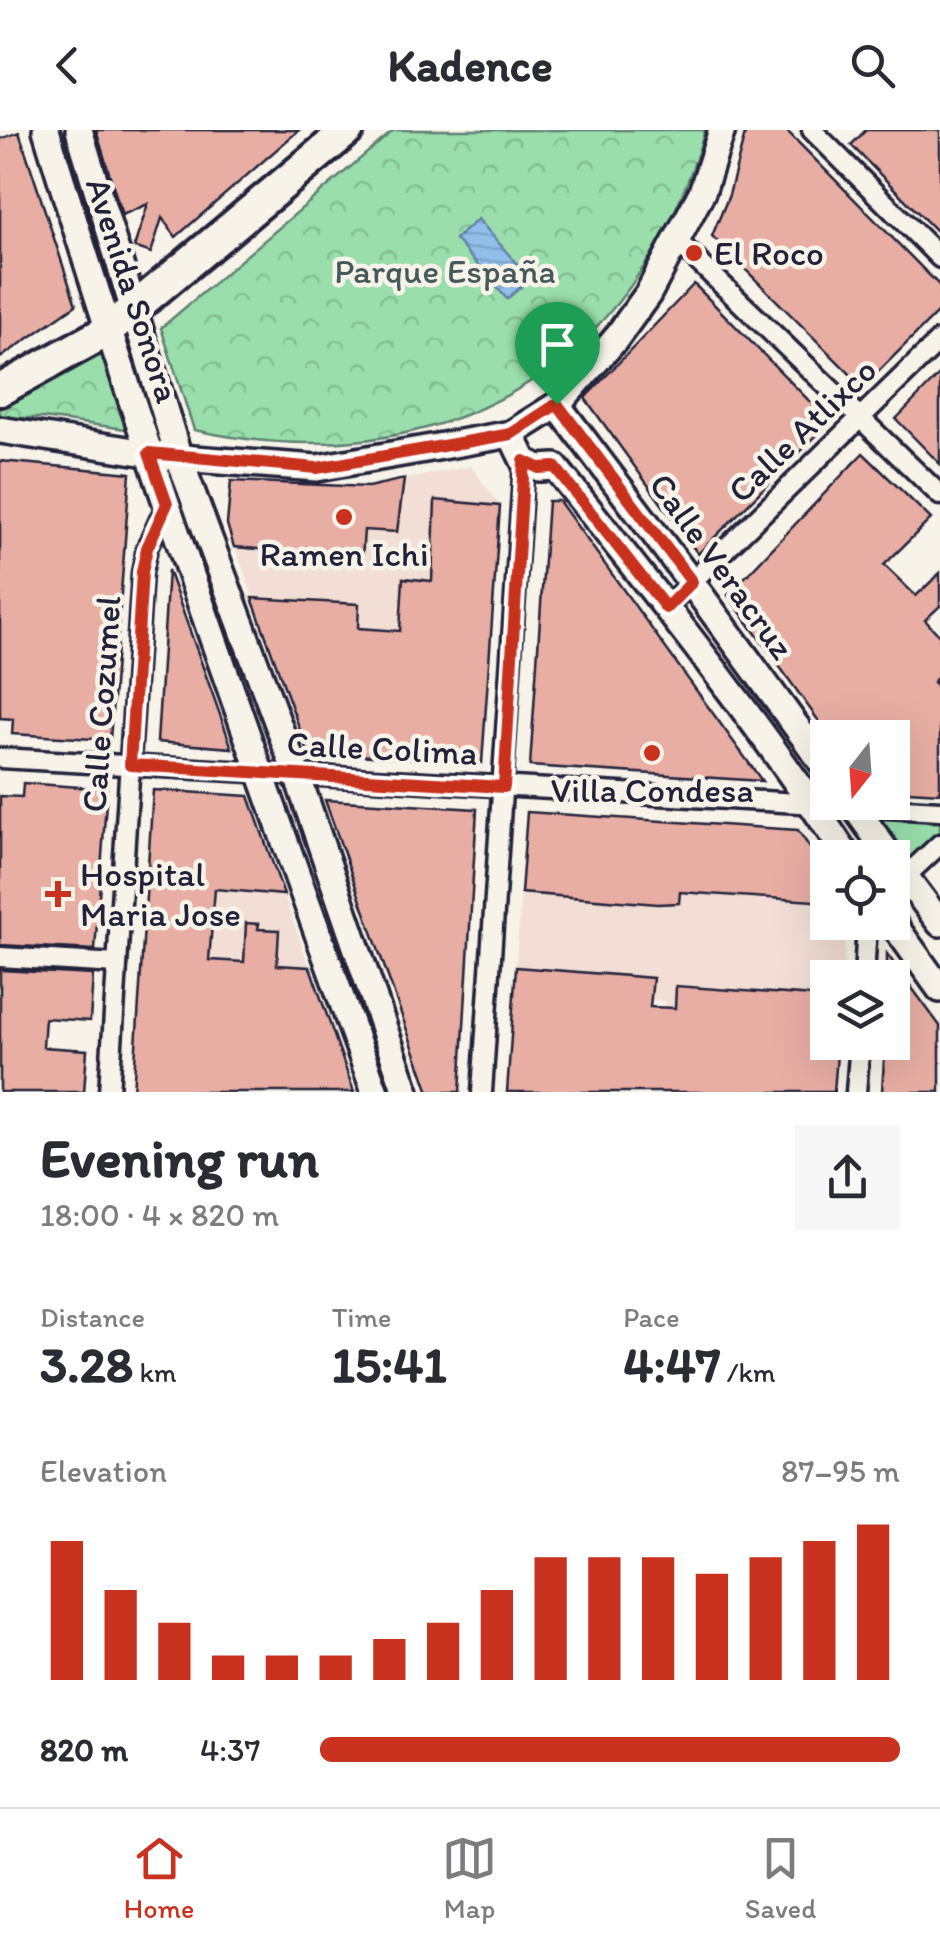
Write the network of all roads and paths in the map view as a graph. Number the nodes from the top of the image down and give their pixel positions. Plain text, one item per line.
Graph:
1 (46, 130) edge
2 (78, 130) edge
3 (348, 130) edge
4 (722, 130) edge
5 (812, 130) edge
6 (678, 242) junction
7 (940, 258) edge
8 (133, 310) junction
9 (107, 331) junction
10 (940, 340) edge
11 (5, 384) edge
12 (557, 404) junction
13 (863, 418) junction
14 (0, 430) edge
15 (578, 430) junction
16 (511, 434) junction
17 (149, 453) junction
18 (179, 458) junction
19 (524, 461) junction
20 (555, 467) junction
21 (940, 495) edge
22 (167, 504) junction
23 (212, 546) junction
24 (184, 556) junction
25 (692, 582) junction
26 (666, 608) junction
27 (246, 640) junction
28 (217, 652) junction
29 (810, 745) edge
30 (0, 758) edge
31 (130, 765) junction
32 (260, 773) junction
33 (297, 775) junction
34 (504, 787) junction
35 (810, 801) edge
36 (810, 805) edge
37 (910, 809) edge
38 (940, 811) edge
39 (940, 844) edge
40 (910, 862) edge
41 (910, 887) edge
42 (347, 920) junction
43 (940, 924) edge
44 (316, 929) junction
45 (905, 940) edge
46 (0, 957) edge
47 (117, 964) junction
48 (940, 989) edge
49 (859, 1060) edge
50 (108, 1092) edge
51 (376, 1092) edge
52 (406, 1092) edge
53 (482, 1092) edge
54 (856, 1092) edge

1 - 9 main road, Avenida Sonora
2 - 8 main road, Avenida Sonora
3 - 8 main road
4 - 6 main road
5 - 7 street
6 - 12 main road
6 - 13 street
8 - 9 main road
8 - 18 main road, Avenida Sonora
9 - 11 main road
9 - 17 main road, Avenida Sonora
10 - 13 street, Calle Atlixco
12 - 15 main road, Calle Veracruz
12 - 16 main road
13 - 21 street
13 - 25 street, Calle Atlixco
14 - 17 main road
15 - 20 main road
15 - 25 main road, Calle Veracruz
16 - 18 main road
16 - 19 main road
17 - 18 main road
17 - 22 main road, Avenida Sonora
18 - 23 main road, Avenida Sonora
19 - 20 main road
19 - 34 street
20 - 26 main road, Calle Veracruz
22 - 24 main road, Avenida Sonora
22 - 31 street, Calle Cozumel
23 - 24 main road
23 - 27 main road, Avenida Sonora
24 - 28 main road, Avenida Sonora
25 - 26 street, Calle Atlixco
25 - 29 main road, Calle Veracruz
26 - 35 main road, Calle Veracruz
27 - 28 main road
27 - 33 main road, Avenida Sonora
28 - 32 main road, Avenida Sonora
30 - 31 street, Calle Colima
31 - 32 street, Calle Colima
31 - 47 street, Calle Cozumel
32 - 33 street, Calle Colima
32 - 44 main road, Avenida Sonora
33 - 34 street, Calle Colima
33 - 42 main road, Avenida Sonora
34 - 36 street, Calle Colima
34 - 53 street
37 - 38 street, Calle Colima
39 - 40 street
41 - 43 main road
42 - 44 main road
42 - 52 main road, Avenida Sonora
44 - 51 main road, Avenida Sonora
45 - 48 main road
46 - 47 street
47 - 50 street, Calle Cozumel
49 - 54 street

